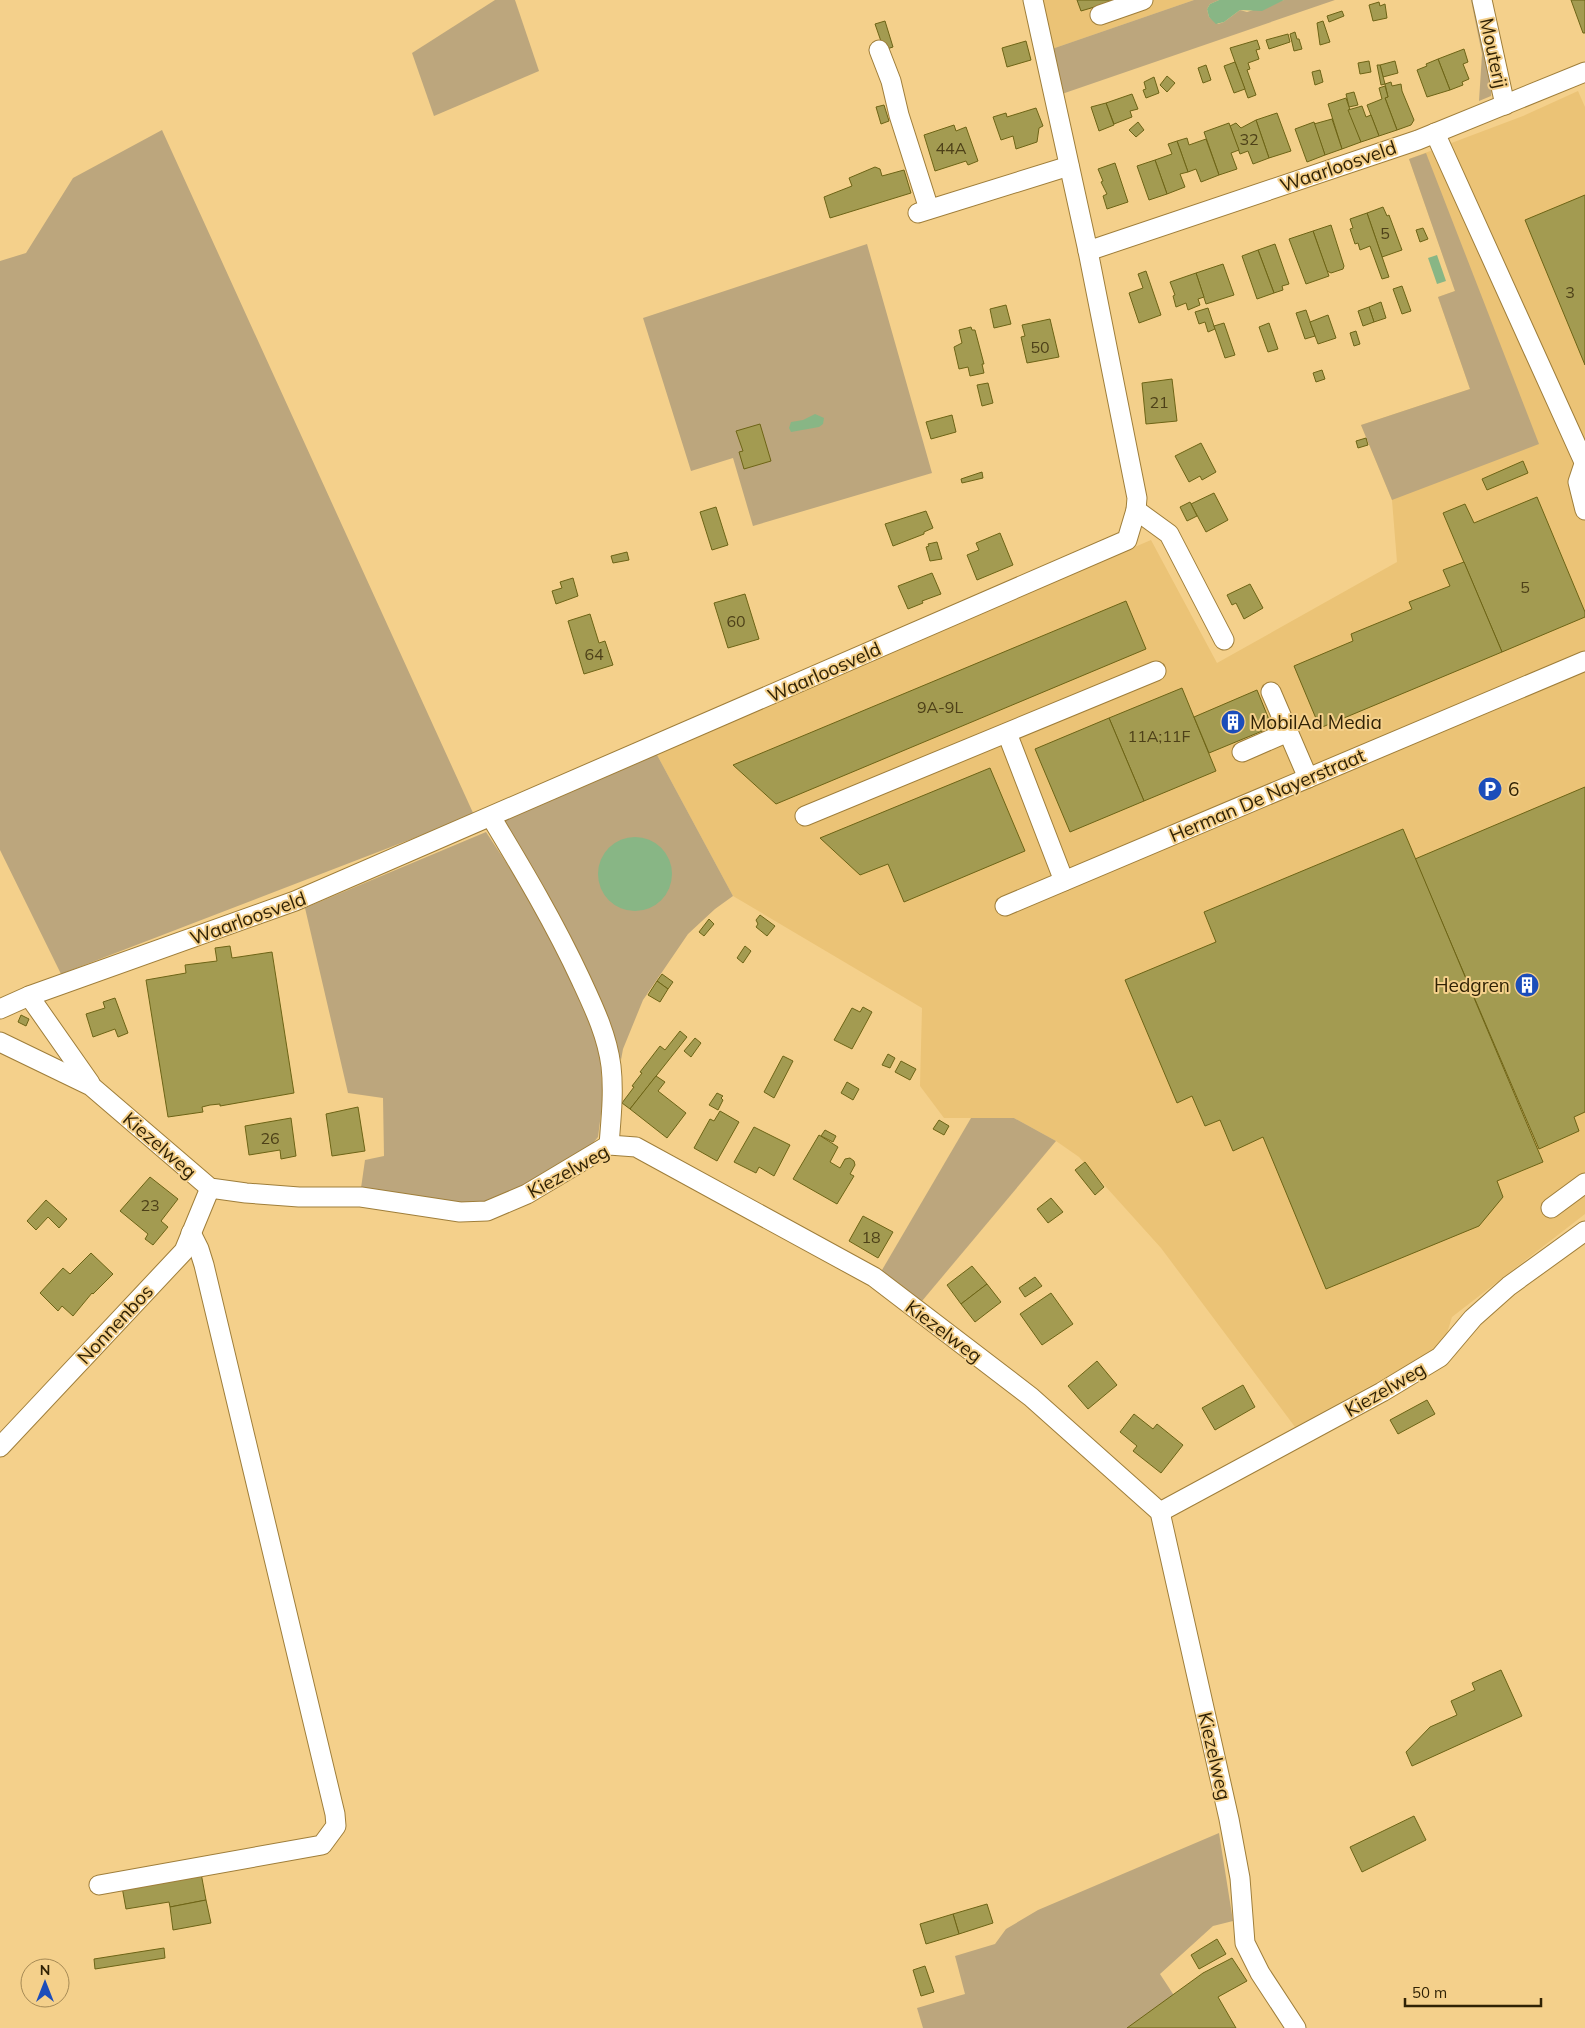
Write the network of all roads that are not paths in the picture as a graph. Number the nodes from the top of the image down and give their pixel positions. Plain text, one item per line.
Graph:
1 (1033, 0) edge
2 (1144, 0) edge
3 (1482, 0) edge
4 (1100, 15) dead end
5 (878, 50) dead end
6 (1585, 72) edge
7 (1506, 105) junction
8 (1435, 133) junction
9 (1069, 166) junction
10 (1088, 251) junction
11 (1584, 461) edge
12 (1136, 510) junction
13 (1585, 510) edge
14 (1224, 640) dead end
15 (1585, 661) edge
16 (1156, 671) dead end
17 (1271, 692) dead end
18 (1288, 732) junction
19 (1007, 733) junction
20 (1242, 752) dead end
21 (1308, 778) junction
22 (805, 816) dead end
23 (491, 817) junction
24 (1064, 881) junction
25 (1005, 906) dead end
26 (29, 996) junction
27 (0, 1009) edge
28 (0, 1042) edge
29 (92, 1086) junction
30 (609, 1145) junction
31 (1585, 1183) edge
32 (210, 1188) junction
33 (1551, 1208) dead end
34 (1585, 1230) edge
35 (191, 1233) junction
36 (0, 1448) edge
37 (1160, 1512) junction
38 (99, 1885) dead end
39 (1296, 2028) edge

1 - 9 street, Waarloosveld
2 - 4 street
3 - 7 street, Mouterij
5 - 9 street
6 - 7 street, Waarloosveld
7 - 8 street, Waarloosveld
8 - 10 street, Waarloosveld
8 - 11 street
9 - 10 street, Waarloosveld
10 - 12 street, Waarloosveld
11 - 13 street
12 - 14 street
12 - 23 street, Waarloosveld
15 - 21 street, Herman De Nayerstraat
16 - 19 street
17 - 18 street
18 - 20 street
18 - 21 street
19 - 22 street
19 - 24 street
21 - 24 street, Herman De Nayerstraat
23 - 26 street, Waarloosveld
23 - 30 street
24 - 25 street, Herman De Nayerstraat
26 - 27 street, Waarloosveld
26 - 29 street
28 - 29 street, Kiezelweg
29 - 32 street, Kiezelweg
30 - 32 street, Kiezelweg
30 - 37 street, Kiezelweg
31 - 33 street
32 - 35 street, Nonnenbos
34 - 37 street, Kiezelweg
35 - 36 street, Nonnenbos
35 - 38 street
37 - 39 street, Kiezelweg

